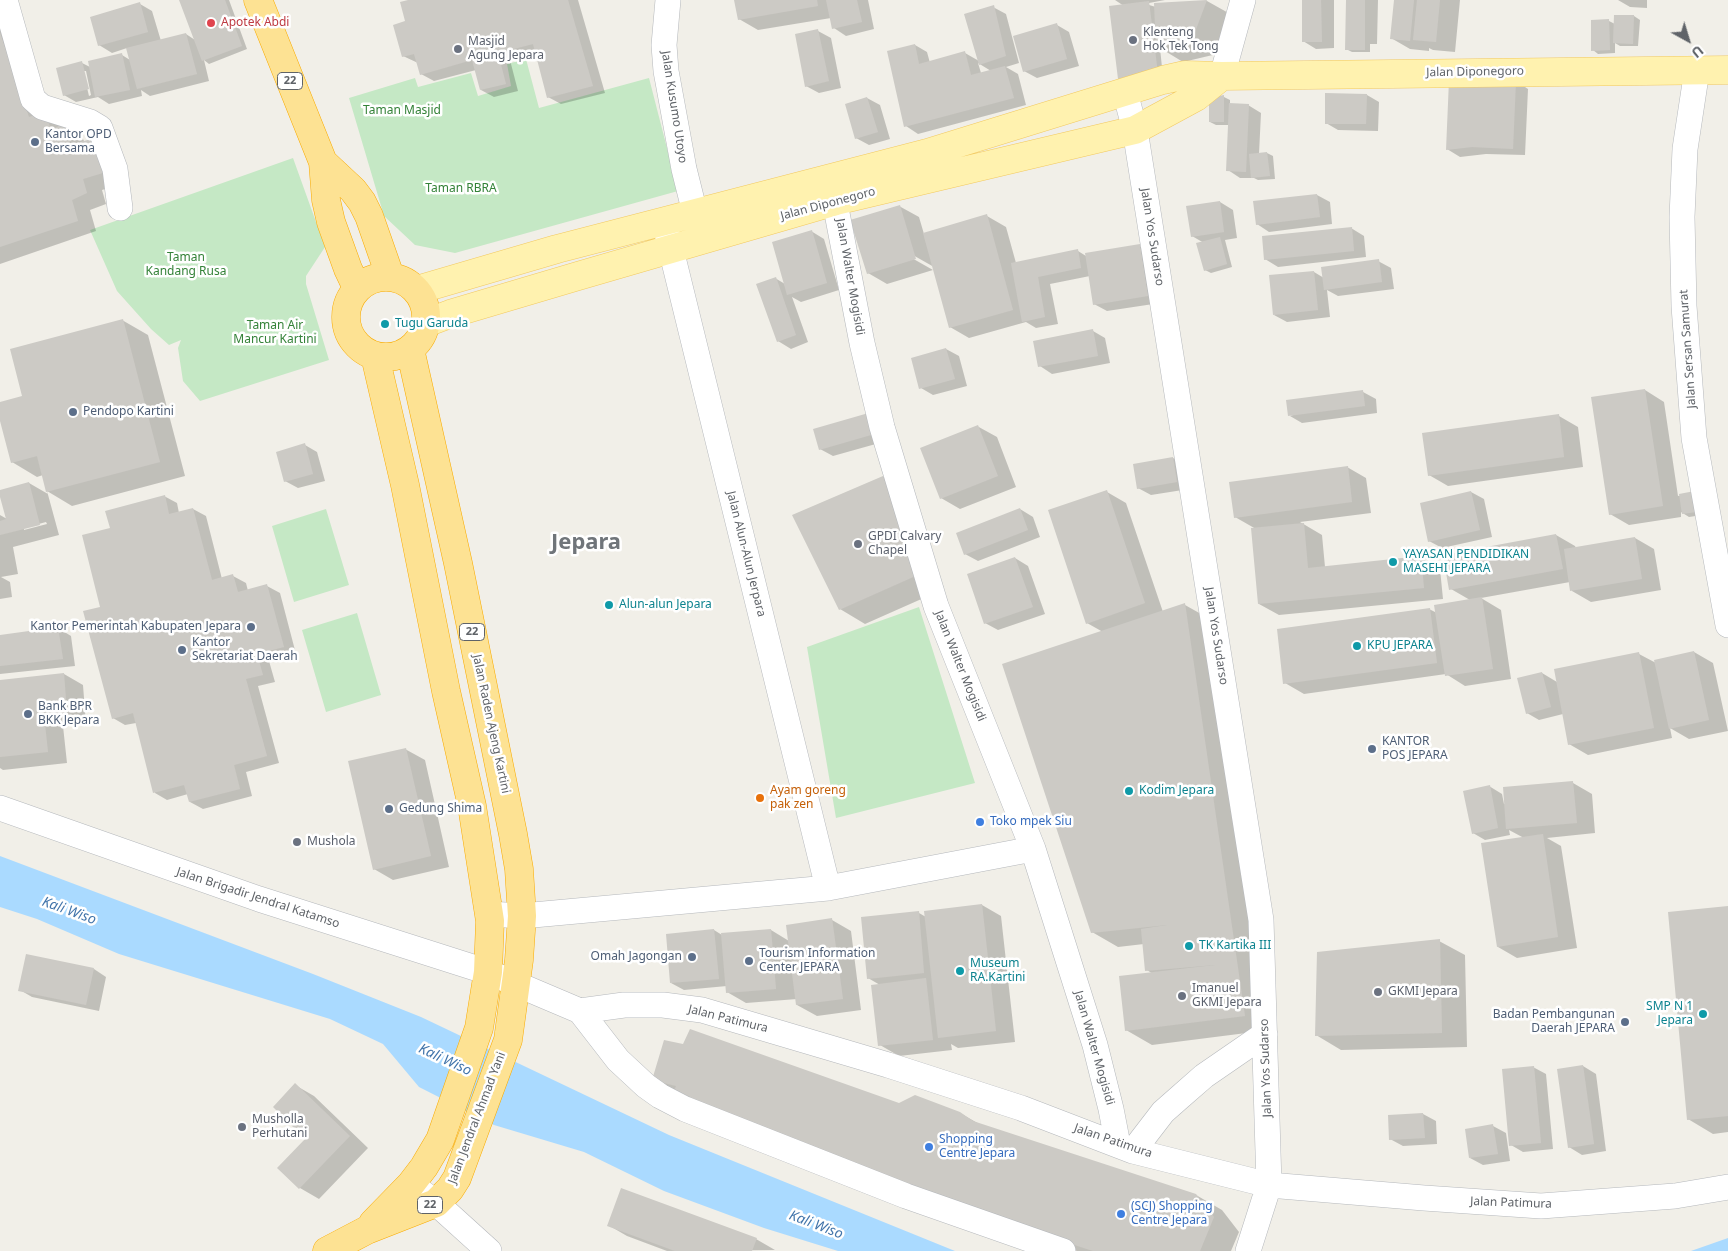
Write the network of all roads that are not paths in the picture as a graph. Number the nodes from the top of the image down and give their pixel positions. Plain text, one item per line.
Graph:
1 (5, 0) edge
2 (258, 0) edge
3 (668, 0) edge
4 (1243, 0) edge
5 (1697, 70) junction
6 (1728, 70) edge
7 (1222, 76) junction
8 (1125, 92) junction
9 (1135, 130) junction
10 (323, 162) junction
11 (833, 190) junction
12 (120, 208) dead end
13 (695, 213) junction
14 (664, 221) junction
15 (671, 248) junction
16 (390, 276) junction
17 (357, 288) junction
18 (417, 290) junction
19 (426, 323) junction
20 (410, 349) junction
21 (375, 356) junction
22 (1728, 625) edge
23 (0, 808) edge
24 (1033, 849) junction
25 (828, 888) junction
26 (489, 914) junction
27 (522, 916) junction
28 (488, 972) junction
29 (517, 985) junction
30 (580, 1010) junction
31 (1265, 1034) junction
32 (1125, 1148) junction
33 (411, 1184) junction
34 (1269, 1185) junction
35 (1728, 1187) edge
36 (436, 1203) junction
37 (367, 1230) junction
38 (327, 1251) edge
39 (489, 1251) edge
40 (1063, 1251) edge
41 (1248, 1251) edge

1 - 12 street
2 - 10 highway, 22
3 - 13 street, Jalan Kusumo Utoyo
4 - 7 street
5 - 6 main road, Jalan Diponegoro
5 - 7 main road, Jalan Diponegoro
5 - 22 street, Jalan Sersan Samurat
7 - 8 main road, Jalan Diponegoro
7 - 9 main road, Jalan Diponegoro
8 - 9 street, Jalan Yos Sudarso
8 - 11 main road, Jalan Diponegoro
9 - 11 main road, Jalan Diponegoro
9 - 31 street, Jalan Yos Sudarso
10 - 16 highway, 22
10 - 17 highway, 22
11 - 13 main road, Jalan Diponegoro
11 - 15 main road, Jalan Diponegoro
11 - 24 street, Jalan Walter Mogisidi
13 - 14 main road, Jalan Diponegoro
14 - 15 street, Jalan Alun-Alun Jerpara
14 - 18 main road, Jalan Diponegoro
15 - 19 main road, Jalan Diponegoro
15 - 25 street, Jalan Alun-Alun Jerpara
16 - 17 highway
16 - 18 highway
17 - 21 highway
18 - 19 highway
19 - 20 highway
20 - 21 highway
20 - 27 highway, Jalan Raden Ajeng Kartini / 22
21 - 26 highway, 22
23 - 28 street, Jalan Brigadir Jendral Katamso
24 - 25 street
24 - 32 street, Jalan Walter Mogisidi
25 - 27 street
26 - 27 street
26 - 28 highway, 22
27 - 29 highway, Jalan Raden Ajeng Kartini / 22
28 - 29 street, Jalan Brigadir Jendral Katamso
28 - 33 highway, Jalan Jendral Ahmad Yani / 22
29 - 30 street, Jalan Patimura
29 - 36 highway, Jalan Jendral Ahmad Yani / 22
30 - 32 street, Jalan Patimura
30 - 40 street
31 - 32 street
31 - 34 street, Jalan Yos Sudarso
32 - 34 street, Jalan Patimura
33 - 36 street
33 - 37 highway, Jalan Jendral Ahmad Yani / 22
34 - 35 street, Jalan Patimura
34 - 41 street, Jalan Yos Sudarso
36 - 37 highway, Jalan Jendral Ahmad Yani / 22
36 - 39 street
37 - 38 highway, Jalan Jendral Ahmad Yani / 22

